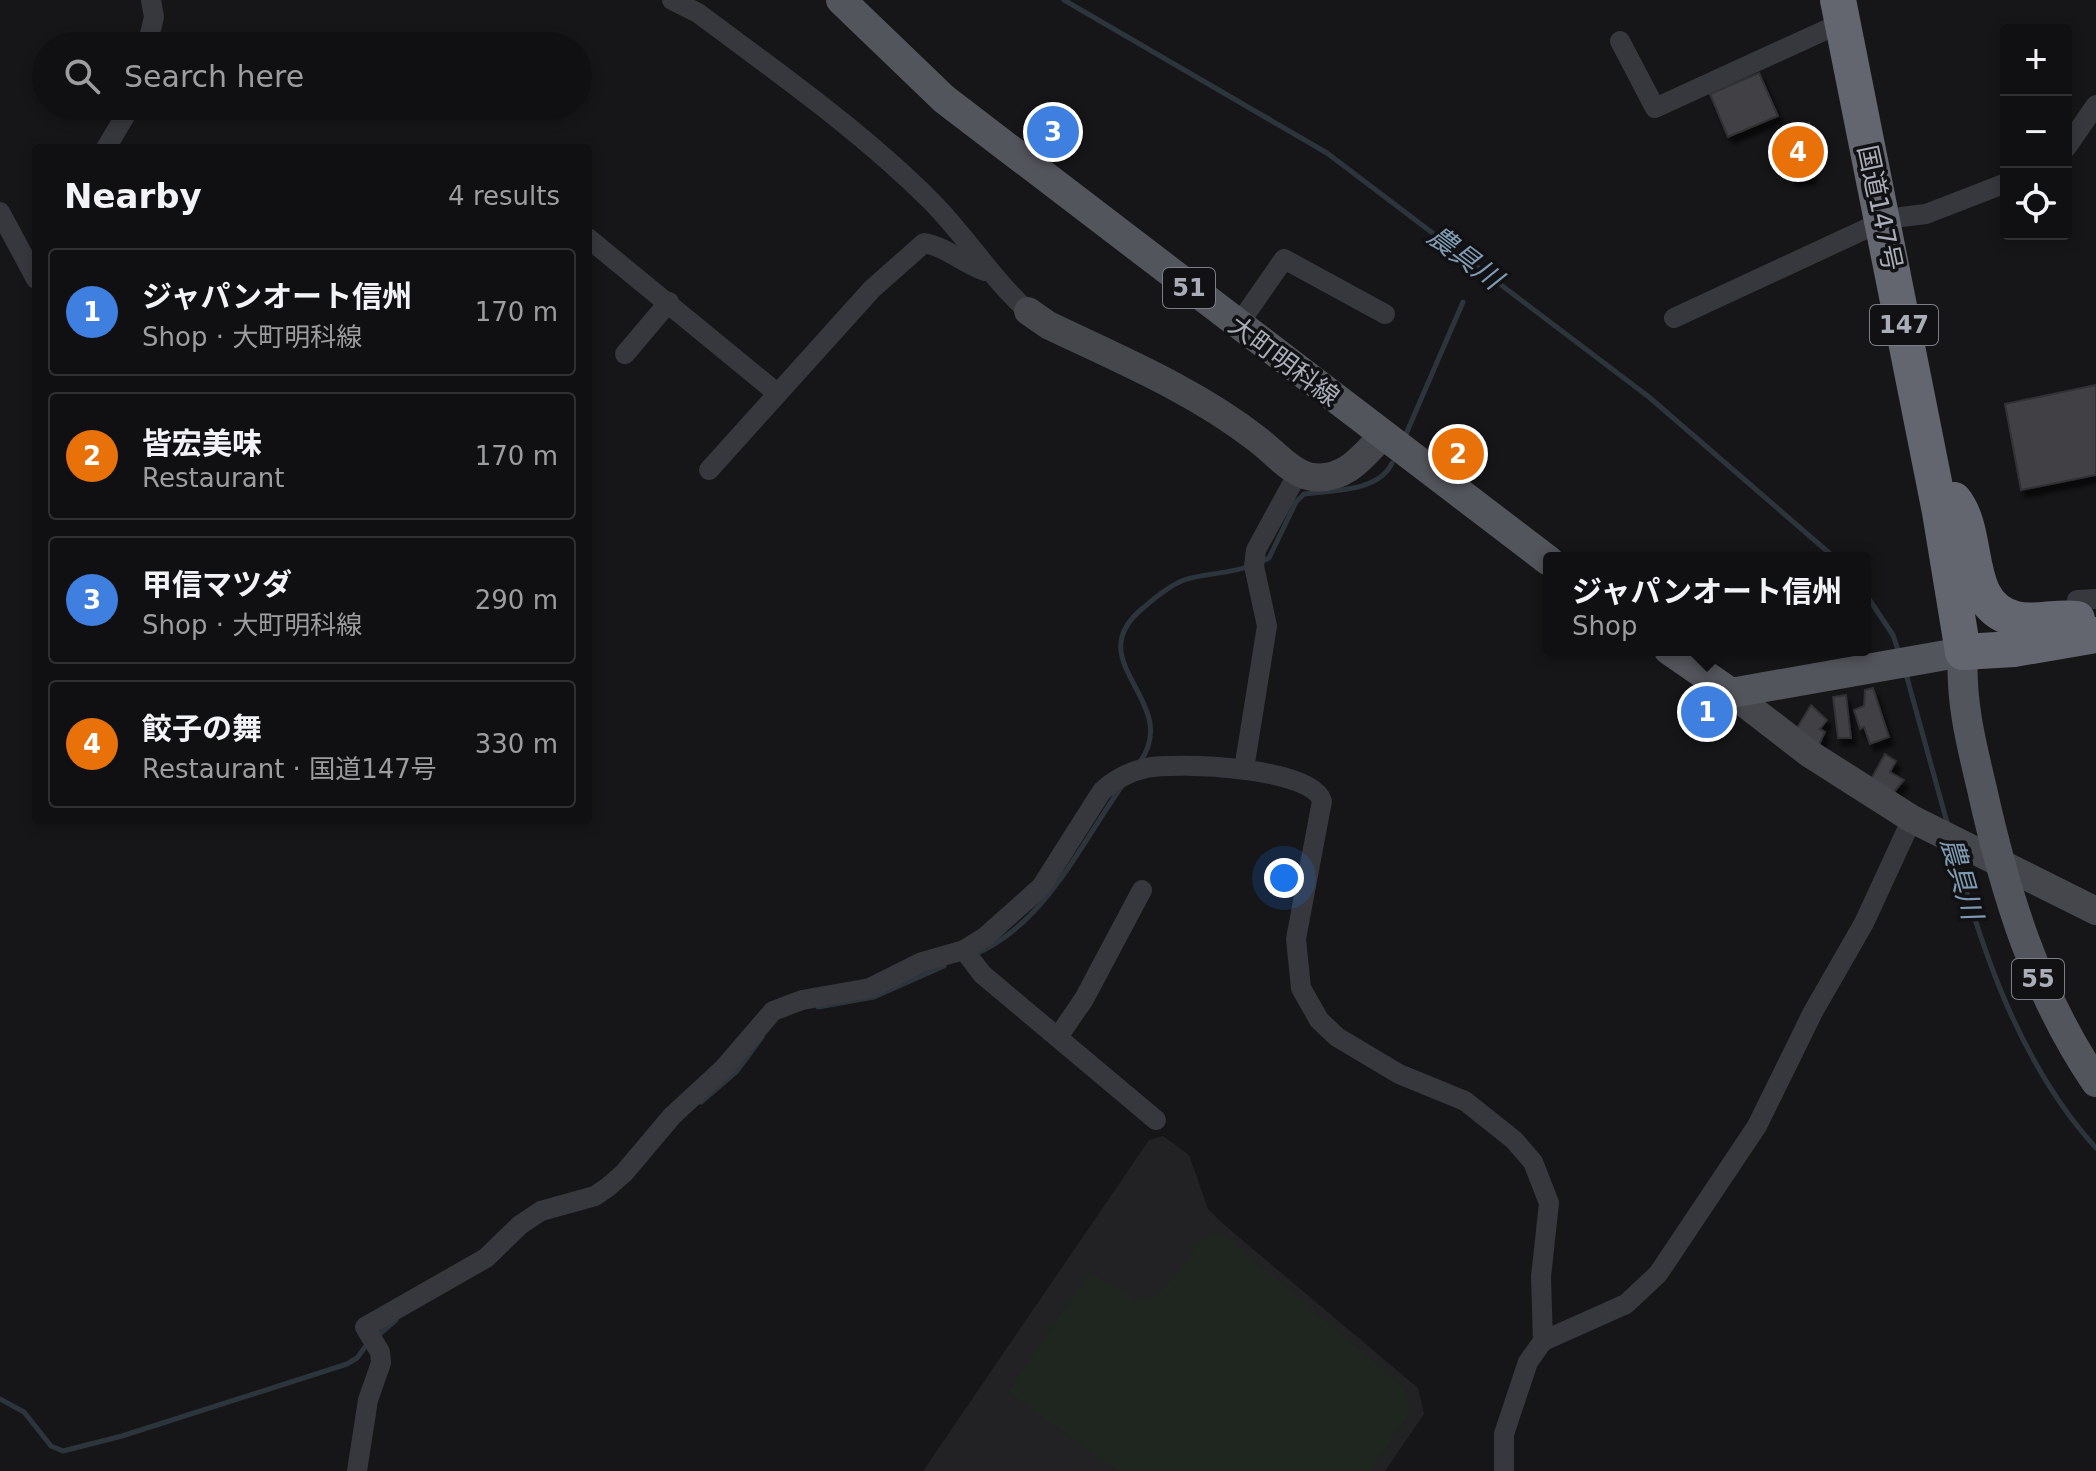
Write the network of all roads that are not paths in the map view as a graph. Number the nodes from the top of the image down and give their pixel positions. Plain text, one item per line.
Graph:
1 (151, 0) edge
2 (672, 0) edge
3 (841, 0) edge
4 (1847, 9) edge
5 (150, 32) edge
6 (1620, 41) dead end
7 (2096, 105) edge
8 (123, 120) edge
9 (2072, 139) edge
10 (108, 144) edge
11 (2000, 185) edge
12 (0, 212) edge
13 (1892, 221) junction
14 (592, 241) edge
15 (32, 272) edge
16 (989, 273) junction
17 (669, 302) junction
18 (1028, 311) joint
19 (1385, 314) dead end
20 (1674, 318) dead end
21 (1238, 325) junction
22 (625, 354) dead end
23 (777, 393) junction
24 (1382, 436) junction
25 (709, 470) dead end
26 (1298, 473) junction
27 (1954, 500) junction
28 (1543, 557) edge
29 (2090, 626) edge
30 (1946, 654) junction
31 (1678, 656) edge
32 (1731, 693) junction
33 (1244, 769) junction
34 (1922, 824) junction
35 (1991, 860) junction
36 (1142, 890) dead end
37 (2096, 911) edge
38 (964, 950) junction
39 (1058, 1037) junction
40 (2096, 1082) edge
41 (1156, 1120) dead end
42 (1543, 1341) junction
43 (357, 1471) edge
44 (1504, 1471) edge

1 - 5 street
2 - 16 street
3 - 21 main road, 大町明科線 / 51
4 - 6 street
4 - 13 highway, 国道147号 / 147
7 - 9 street
8 - 10 street
11 - 13 street
12 - 15 street
13 - 20 street
13 - 27 highway, 国道147号 / 147
13 - 30 highway, 国道147号 / 147
14 - 17 street
16 - 18 street
16 - 23 street
17 - 22 street
17 - 23 street
18 - 26 street
19 - 21 street
21 - 24 main road, 大町明科線 / 51
23 - 25 street
24 - 26 street
24 - 28 main road, 大町明科線 / 51
26 - 33 street
27 - 29 highway, 147
27 - 30 highway, 国道147号 / 147
29 - 30 highway, 147
30 - 32 main road
30 - 35 main road, 55
31 - 32 main road
32 - 34 street
33 - 38 street
33 - 42 street
34 - 35 street
34 - 42 street
35 - 37 street
35 - 40 main road, 55
36 - 39 street
38 - 39 street
38 - 43 street
39 - 41 street
42 - 44 street

